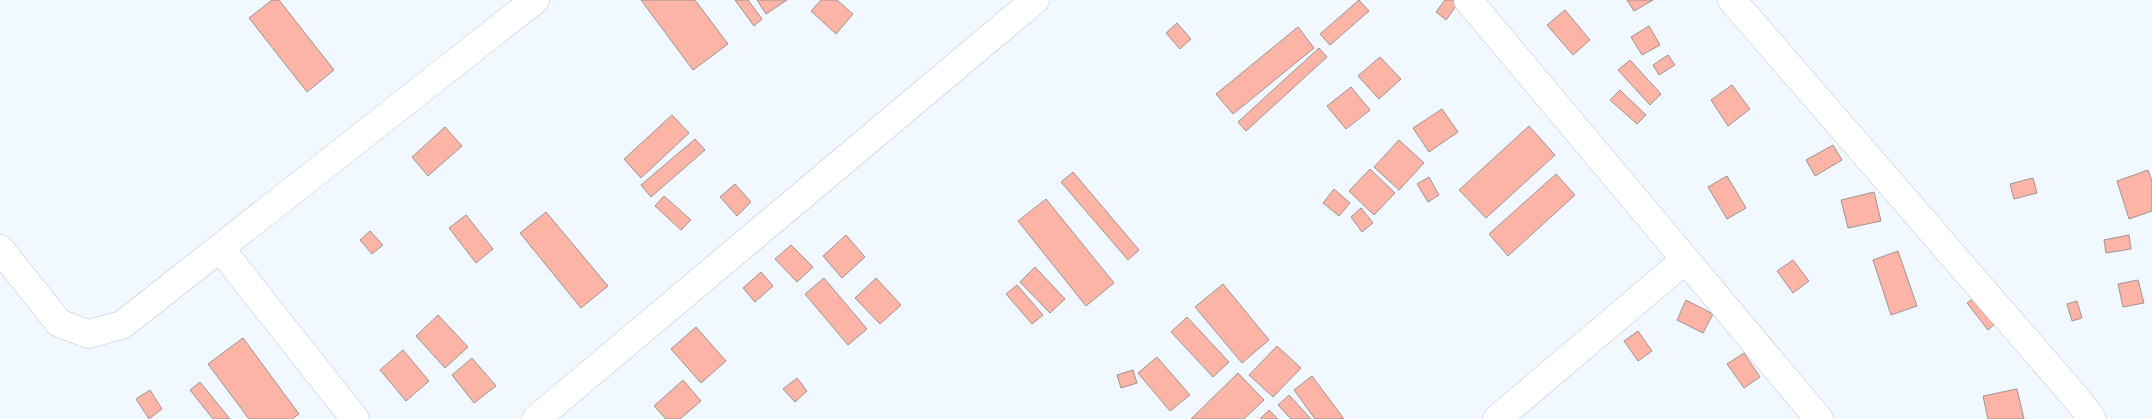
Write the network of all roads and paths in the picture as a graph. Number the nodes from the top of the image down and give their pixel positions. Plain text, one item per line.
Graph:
1 (535, 0) edge
2 (1035, 0) edge
3 (1468, 0) edge
4 (1732, 0) edge
5 (220, 248) junction
6 (0, 249) edge
7 (1685, 260) junction
8 (355, 419) edge
9 (536, 419) edge
10 (1497, 419) edge
11 (1819, 419) edge
12 (2092, 419) edge

1 - 5 street
2 - 9 street
3 - 7 street
4 - 12 street
5 - 6 street
5 - 8 street
7 - 10 street
7 - 11 street

